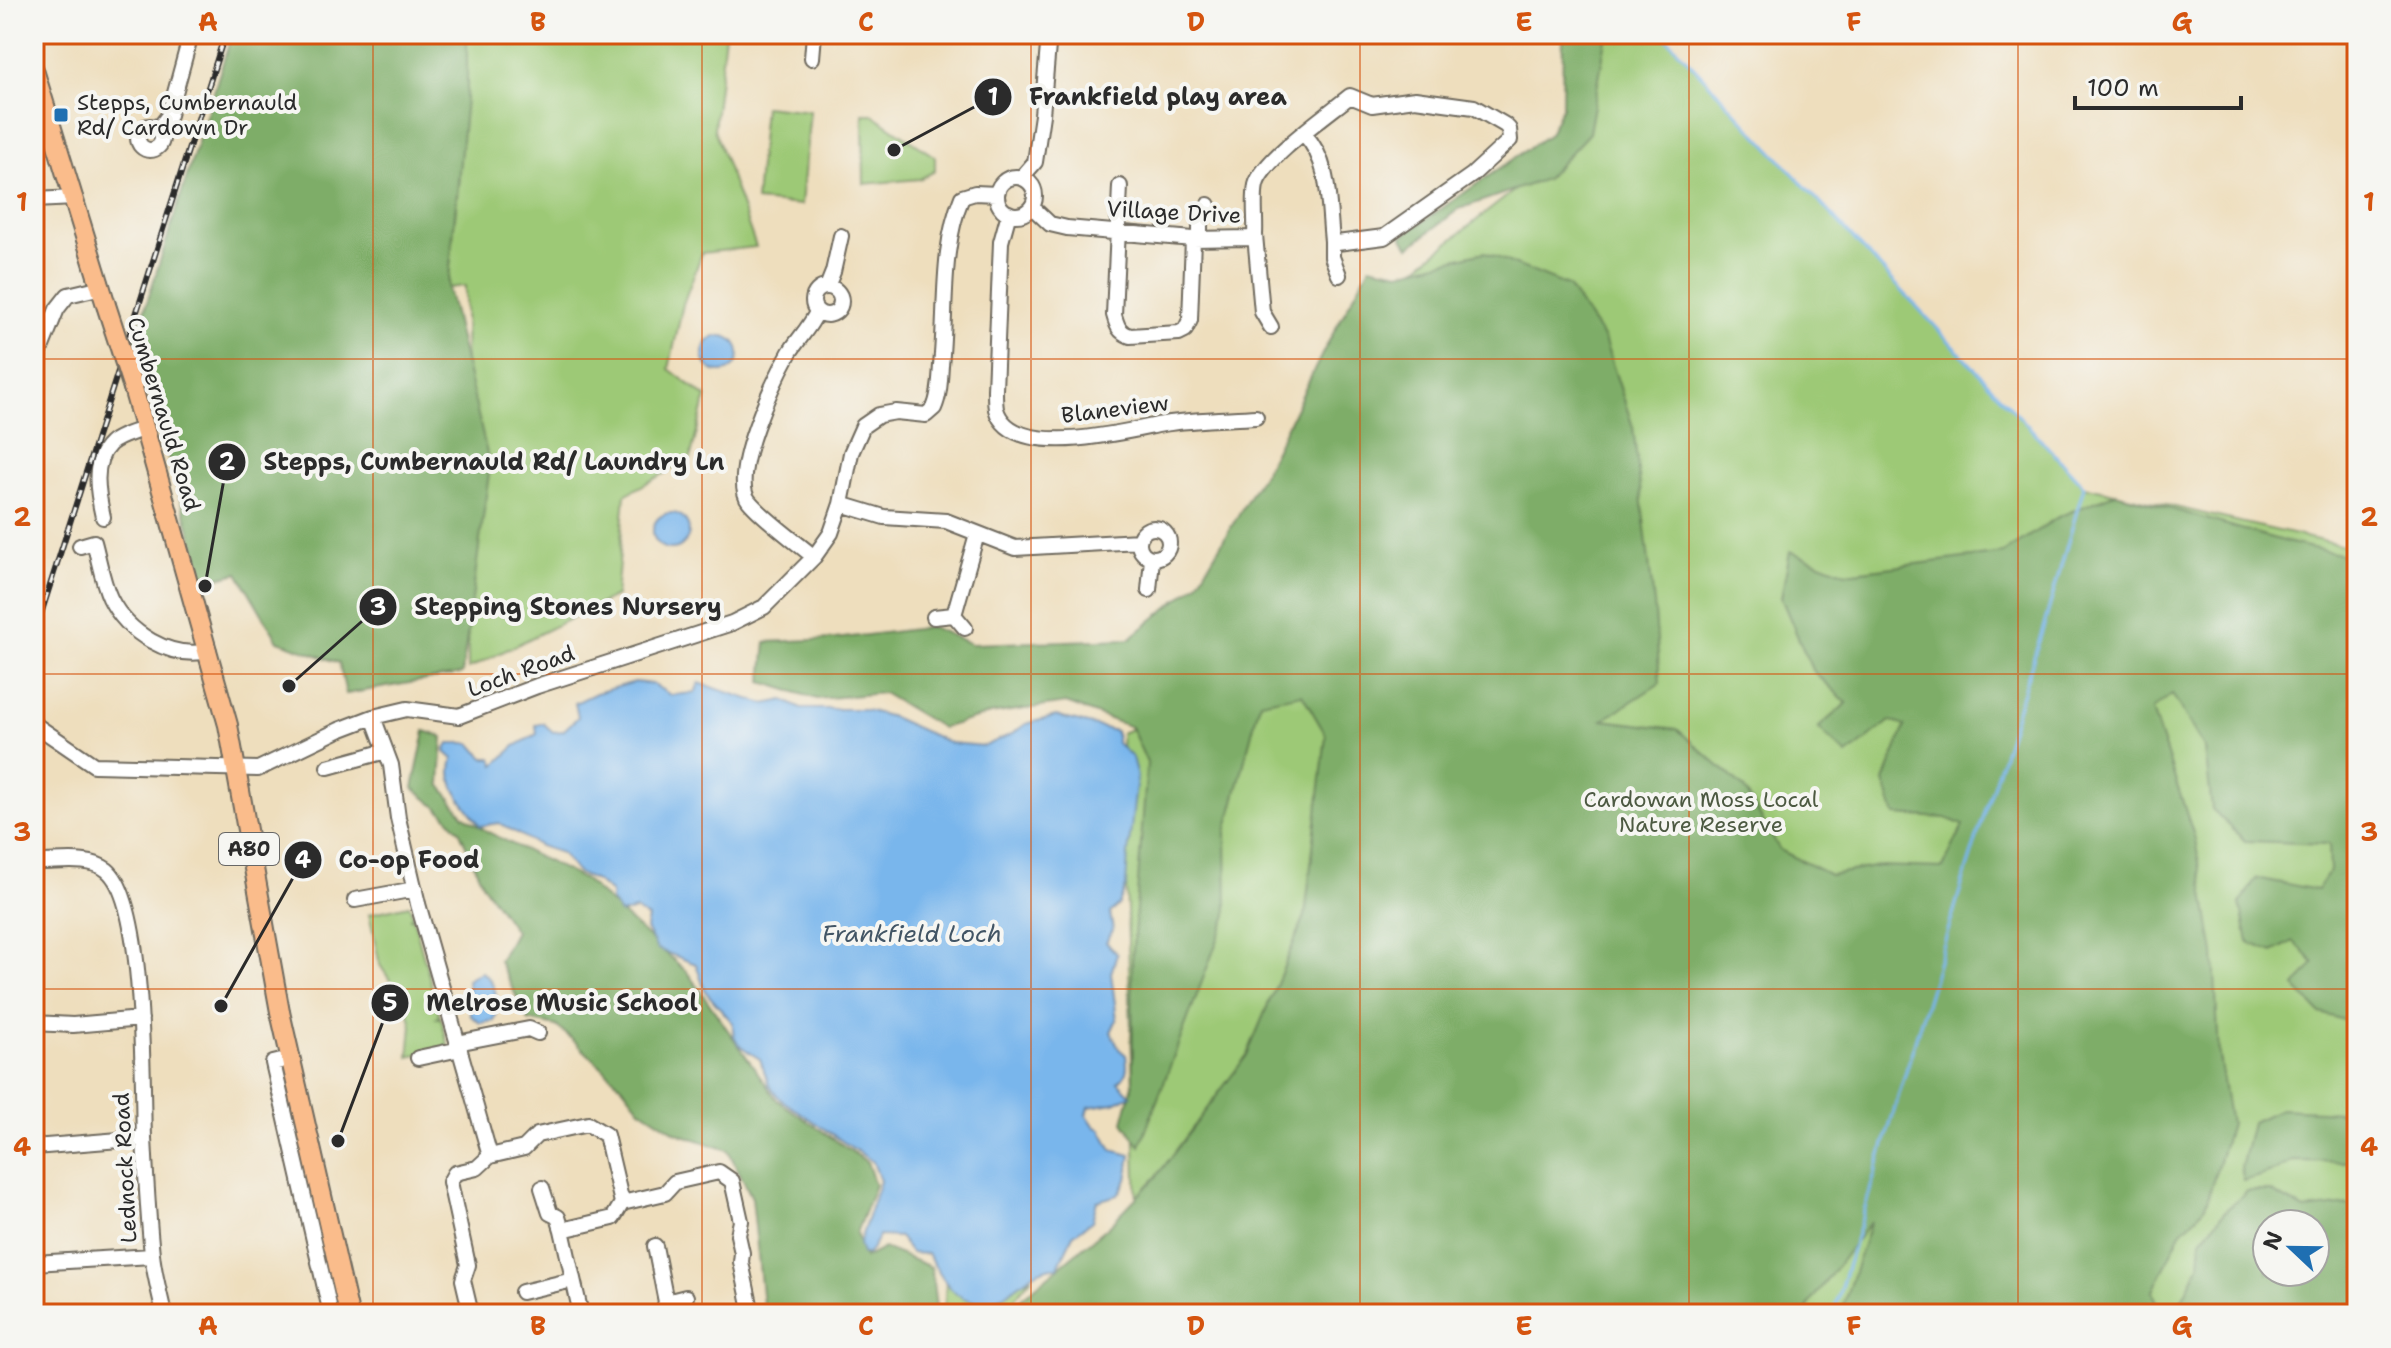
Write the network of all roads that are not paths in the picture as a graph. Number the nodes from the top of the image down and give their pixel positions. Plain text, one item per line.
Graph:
1 (191, 34) edge
2 (814, 34) edge
3 (1049, 34) edge
4 (812, 58) dead end
5 (34, 70) edge
6 (159, 128) dead end
7 (1304, 134) junction
8 (1022, 177) junction
9 (1120, 186) dead end
10 (997, 194) junction
11 (75, 198) junction
12 (34, 200) edge
13 (1208, 205) dead end
14 (1032, 207) junction
15 (1009, 213) junction
16 (1117, 233) junction
17 (1255, 235) junction
18 (841, 236) dead end
19 (1196, 239) junction
20 (1332, 241) junction
21 (1339, 275) dead end
22 (827, 287) junction
23 (104, 296) junction
24 (817, 312) junction
25 (1271, 327) dead end
26 (34, 366) edge
27 (1256, 417) dead end
28 (145, 428) junction
29 (841, 504) junction
30 (103, 517) dead end
31 (977, 534) junction
32 (1139, 541) junction
33 (80, 546) dead end
34 (814, 557) junction
35 (1152, 559) junction
36 (1149, 590) dead end
37 (954, 615) junction
38 (934, 617) dead end
39 (965, 628) dead end
40 (209, 651) junction
41 (373, 717) junction
42 (34, 724) edge
43 (386, 751) junction
44 (328, 767) dead end
45 (235, 769) junction
46 (34, 865) edge
47 (415, 889) junction
48 (355, 900) dead end
49 (141, 1019) junction
50 (34, 1023) edge
51 (538, 1033) dead end
52 (459, 1046) junction
53 (418, 1058) dead end
54 (290, 1059) junction
55 (144, 1138) junction
56 (34, 1147) edge
57 (490, 1156) junction
58 (542, 1188) dead end
59 (622, 1203) junction
60 (562, 1230) junction
61 (655, 1246) dead end
62 (152, 1256) junction
63 (34, 1263) edge
64 (573, 1280) junction
65 (522, 1292) dead end
66 (686, 1297) dead end
67 (664, 1308) edge
68 (164, 1314) edge
69 (331, 1314) edge
70 (349, 1314) edge
71 (471, 1314) edge
72 (581, 1314) edge
73 (752, 1314) edge

1 - 6 street
2 - 4 street
3 - 8 street
5 - 11 main road, Cumbernauld Road / A80
7 - 17 street, Village Drive
7 - 20 street
7 - 20 street, Village Drive
8 - 10 street
8 - 14 street
9 - 16 street
10 - 15 street
10 - 29 street, Loch Road
11 - 12 street
11 - 23 main road, Cumbernauld Road / A80
13 - 19 street
14 - 15 street
14 - 16 street, Village Drive
15 - 27 street, Blaneview
16 - 19 street, Village Drive
16 - 19 street
17 - 19 street, Village Drive
17 - 25 street
18 - 22 street
20 - 21 street
22 - 24 street
22 - 24 street
23 - 26 street
23 - 28 main road, Cumbernauld Road / A80, bridge
24 - 34 street
28 - 30 street
28 - 40 main road, Cumbernauld Road / A80
29 - 31 street
29 - 34 street, Loch Road
31 - 32 street
31 - 37 street
32 - 35 street
32 - 35 street
33 - 40 street
34 - 41 street, Loch Road
35 - 36 street
37 - 38 street
37 - 39 street
40 - 45 main road, Cumbernauld Road / A80
41 - 43 street
41 - 45 street, Loch Road
42 - 45 street, Loch Road
43 - 44 street
43 - 47 street
45 - 54 main road, Cumbernauld Road / A80
46 - 49 street, Lednock Road
47 - 48 street
47 - 52 street
49 - 50 street
49 - 55 street, Lednock Road
51 - 52 street
52 - 53 street
52 - 57 street
54 - 69 street
54 - 70 main road, Cumbernauld Road / A80
55 - 56 street
55 - 62 street, Lednock Road
57 - 59 street
57 - 71 street
58 - 60 street
59 - 60 street
59 - 73 street
60 - 64 street
61 - 67 street
62 - 63 street
62 - 68 street, Lednock Road
64 - 65 street
64 - 72 street
66 - 67 street

